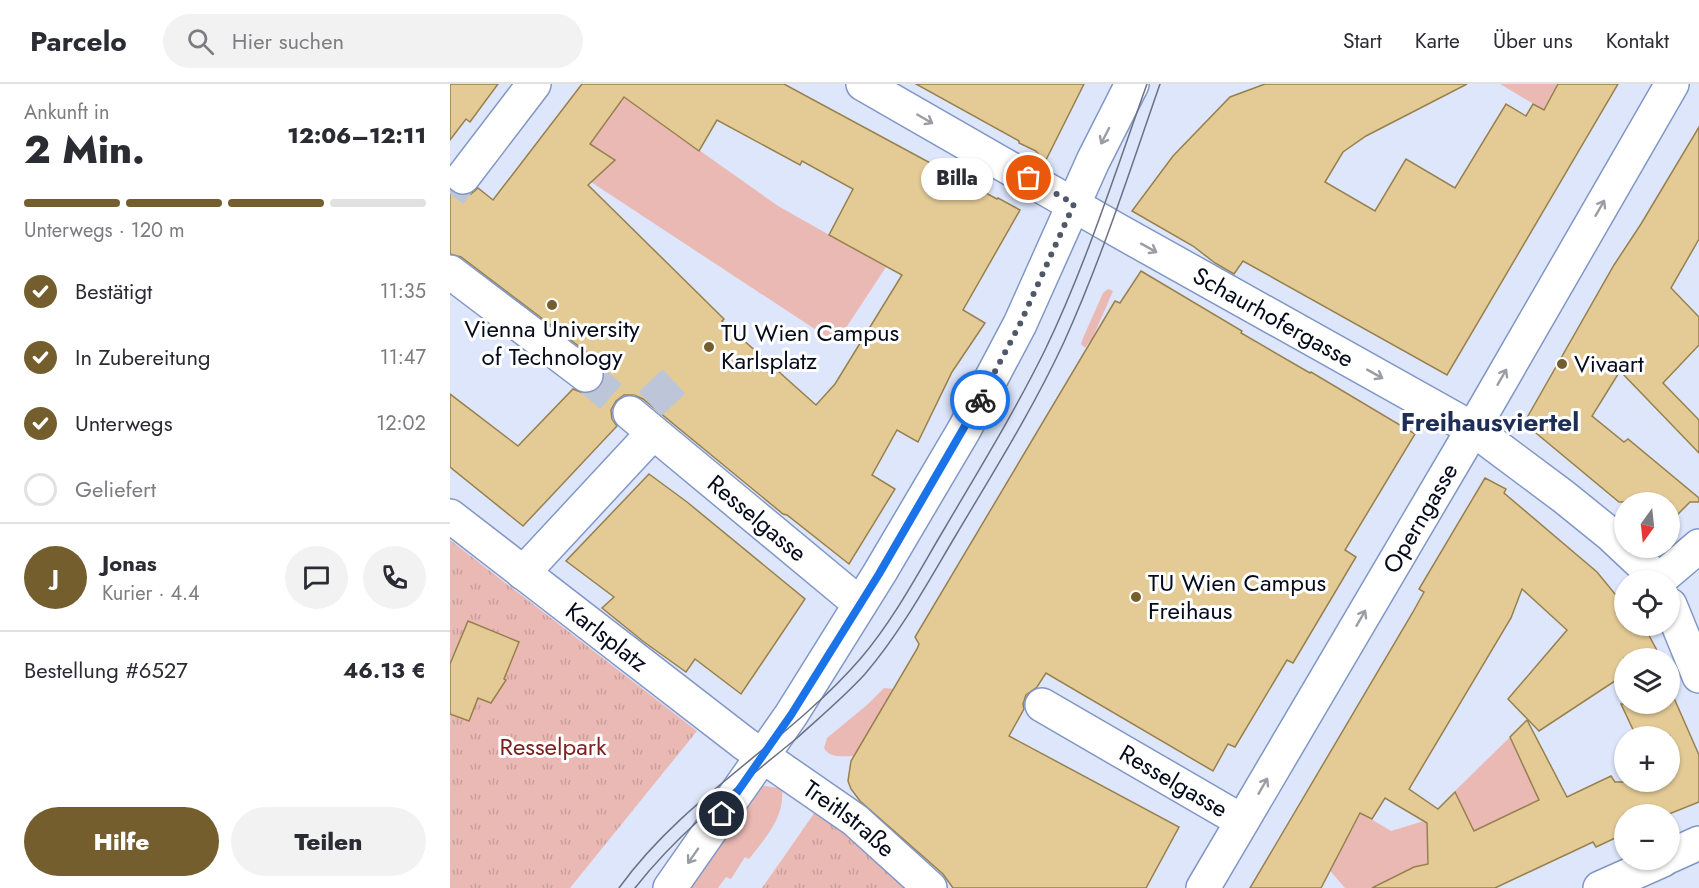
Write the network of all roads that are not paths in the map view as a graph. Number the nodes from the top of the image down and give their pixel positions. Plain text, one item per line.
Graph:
1 (534, 84) edge
2 (863, 84) edge
3 (1132, 84) edge
4 (1671, 84) edge
5 (463, 177) tunnel mouth
6 (1074, 204) junction
7 (450, 272) edge
8 (586, 375) tunnel mouth
9 (1473, 429) junction
10 (450, 516) edge
11 (1699, 546) edge
12 (1648, 570) edge
13 (1671, 570) edge
14 (524, 573) junction
15 (860, 604) junction
16 (1680, 629) edge
17 (1699, 676) edge
18 (1042, 705) dead end
19 (763, 756) junction
20 (1242, 821) junction
21 (1699, 843) edge
22 (1680, 852) edge
23 (1640, 870) edge
24 (670, 888) edge
25 (930, 888) edge
26 (1203, 888) edge
27 (1600, 888) edge

1 - 5 street
2 -> 6 street, Schaurhofergasse
3 -> 6 street
9 -> 4 street, Operngasse
6 -> 9 street, Schaurhofergasse
6 - 15 street
7 - 8 street
9 - 12 street, Schaurhofergasse
20 -> 9 street, Operngasse
10 - 14 street, Karlsplatz
11 - 13 street
14 - 15 street, Resselgasse
14 - 19 street, Karlsplatz
15 - 19 street
16 - 17 street
18 - 20 street, Resselgasse
19 -> 24 street
19 - 25 street, Treitlstraße
20 - 26 street, Operngasse
21 - 22 street
23 - 27 street

